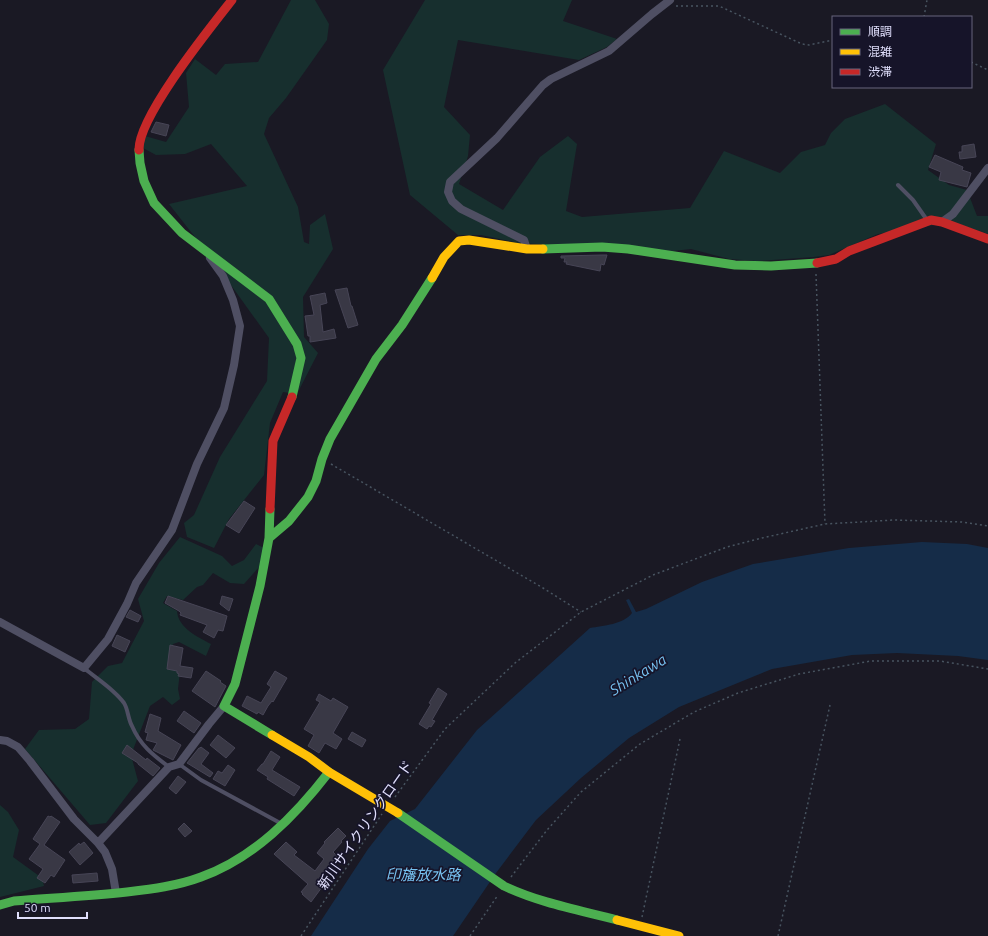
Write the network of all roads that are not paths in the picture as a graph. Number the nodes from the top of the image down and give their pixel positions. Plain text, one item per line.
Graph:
1 (232, 0) edge
2 (669, 2) edge
3 (988, 168) edge
4 (898, 186) dead end
5 (928, 221) junction
6 (942, 222) junction
7 (988, 239) edge
8 (527, 249) junction
9 (204, 250) junction
10 (269, 538) junction
11 (0, 622) edge
12 (84, 668) junction
13 (224, 706) junction
14 (0, 740) edge
15 (179, 764) junction
16 (169, 767) junction
17 (329, 772) junction
18 (283, 824) junction
19 (98, 843) junction
20 (116, 893) junction
21 (0, 905) edge
22 (679, 936) edge

1 - 9 street
2 - 8 street
3 - 6 street
4 - 5 lane
5 - 6 street
5 - 8 street
6 - 7 street
8 - 10 street
9 - 10 street
9 - 12 street
10 - 13 street
11 - 12 street
12 - 16 lane
13 - 15 street
13 - 17 street
14 - 19 street
15 - 16 street
15 - 18 lane
16 - 19 street
17 - 18 street
17 - 22 street
18 - 20 street
19 - 20 street
20 - 21 street

